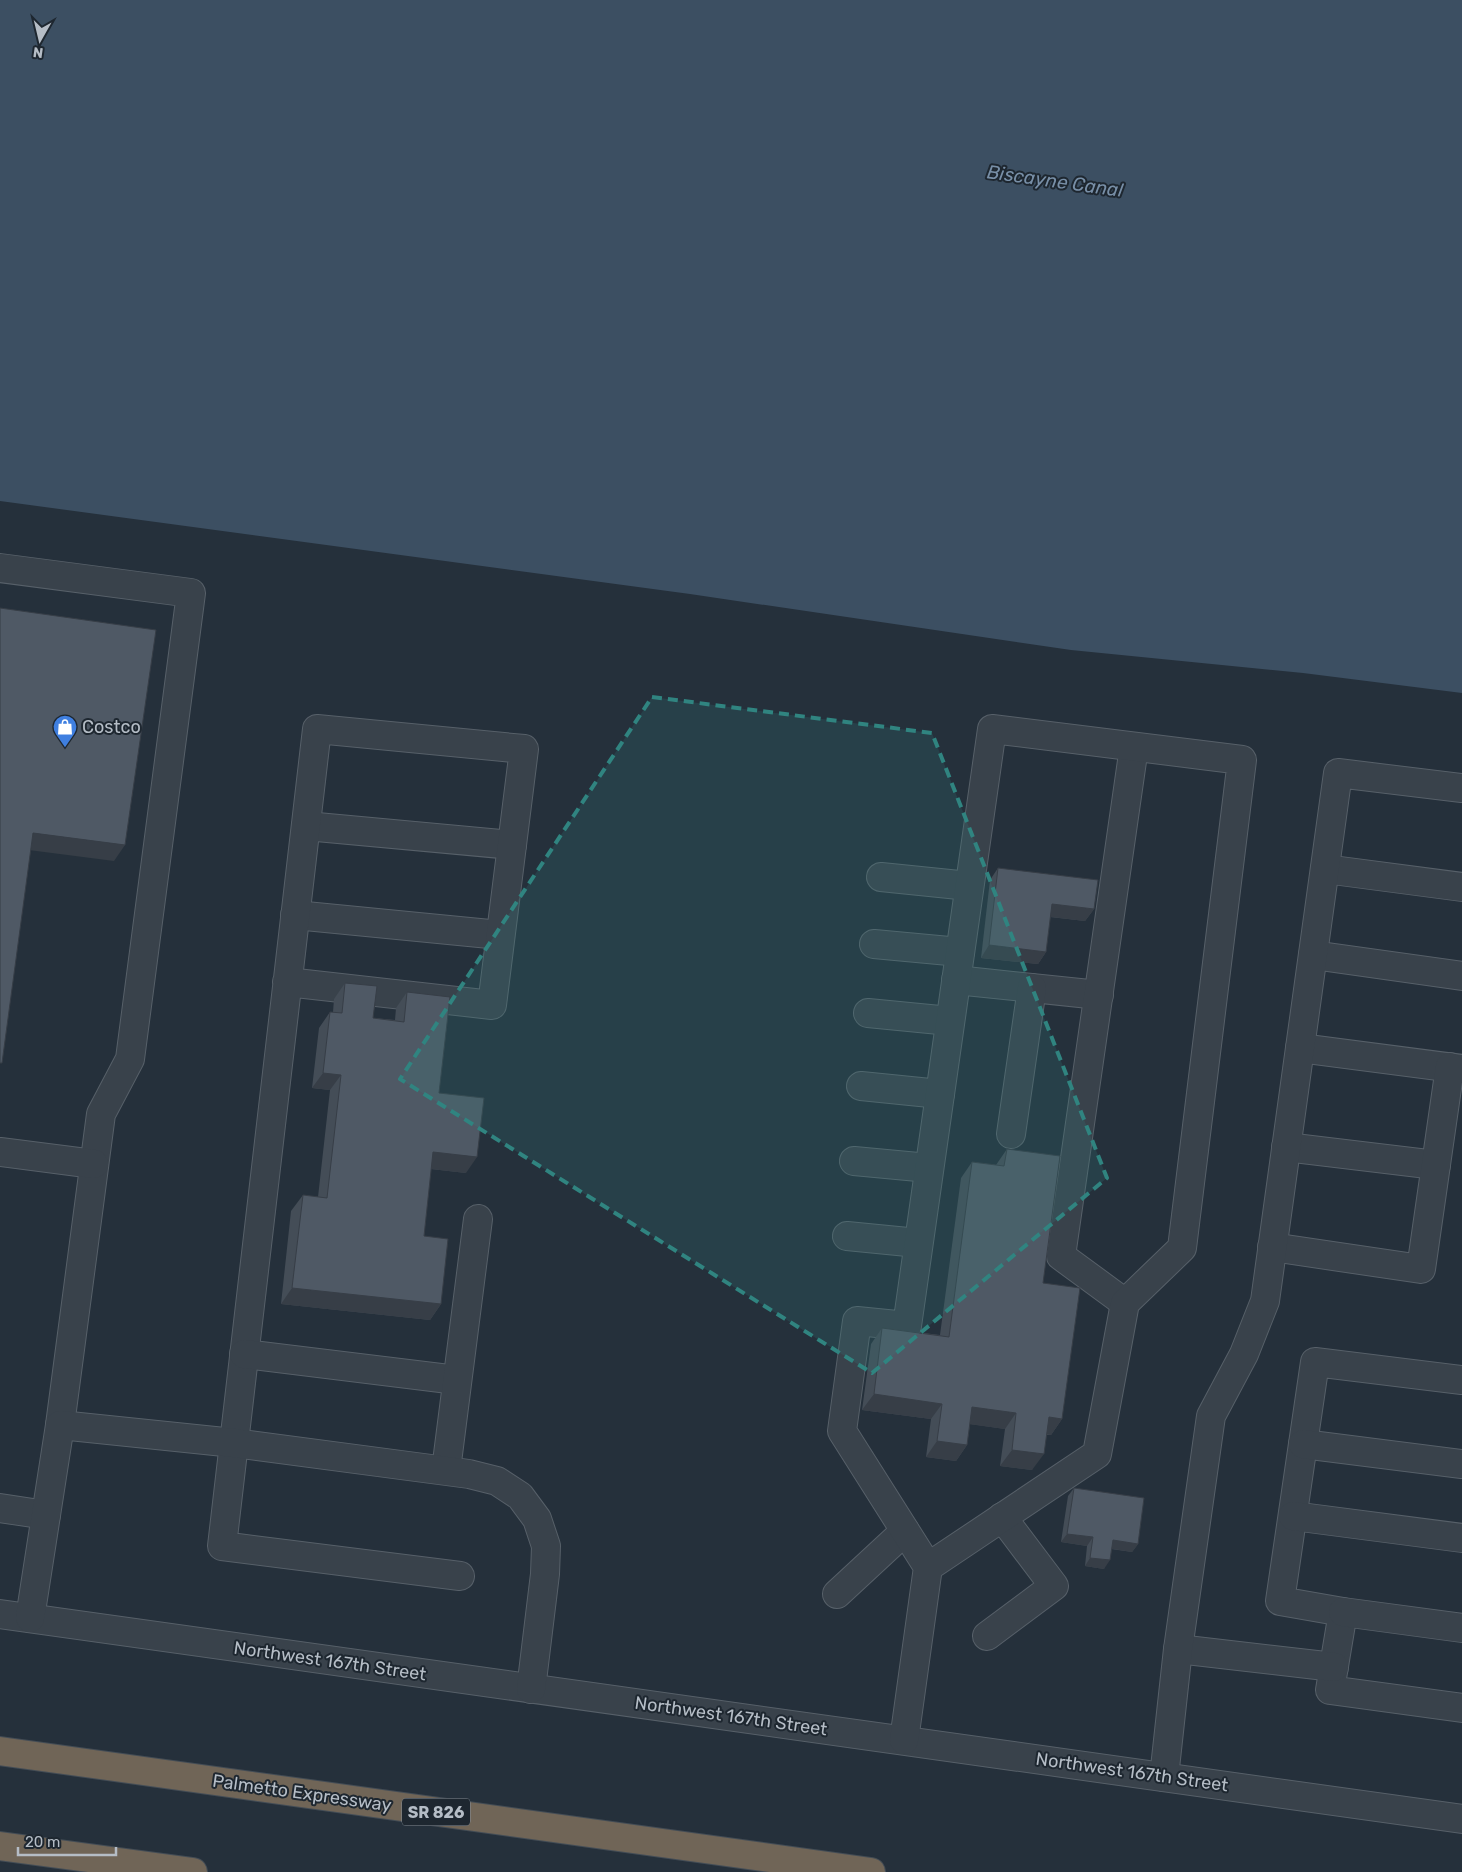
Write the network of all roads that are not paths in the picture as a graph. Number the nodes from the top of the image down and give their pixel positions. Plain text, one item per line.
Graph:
1 (0, 568) edge
2 (1134, 747) junction
3 (1462, 788) edge
4 (306, 826) junction
5 (512, 845) junction
6 (1325, 869) junction
7 (881, 877) dead end
8 (970, 886) junction
9 (1462, 887) edge
10 (295, 914) junction
11 (500, 935) junction
12 (874, 944) dead end
13 (960, 952) junction
14 (1312, 955) junction
15 (1462, 976) edge
16 (956, 980) junction
17 (287, 982) junction
18 (1032, 988) junction
19 (1098, 995) junction
20 (868, 1014) dead end
21 (950, 1021) junction
22 (1300, 1048) junction
23 (1456, 1068) edge
24 (861, 1086) dead end
25 (940, 1094) junction
26 (1011, 1134) dead end
27 (1286, 1147) junction
28 (0, 1152) edge
29 (854, 1161) dead end
30 (94, 1164) junction
31 (1436, 1165) junction
32 (929, 1168) junction
33 (478, 1219) dead end
34 (847, 1236) dead end
35 (918, 1243) junction
36 (1272, 1247) junction
37 (1124, 1303) junction
38 (244, 1354) junction
39 (457, 1380) junction
40 (1462, 1380) edge
41 (60, 1425) junction
42 (234, 1443) junction
43 (1303, 1444) junction
44 (1462, 1464) edge
45 (446, 1470) junction
46 (0, 1508) edge
47 (46, 1515) junction
48 (1293, 1516) junction
49 (1002, 1517) junction
50 (905, 1531) junction
51 (1462, 1538) edge
52 (928, 1567) junction
53 (460, 1576) dead end
54 (837, 1594) dead end
55 (1344, 1612) junction
56 (0, 1614) edge
57 (30, 1618) junction
58 (1462, 1628) edge
59 (987, 1636) dead end
60 (1178, 1649) junction
61 (1334, 1667) junction
62 (531, 1689) junction
63 (1462, 1708) edge
64 (904, 1740) junction
65 (0, 1751) edge
66 (1164, 1777) junction
67 (1462, 1819) edge
68 (0, 1846) edge
69 (194, 1872) edge
70 (871, 1872) edge

1 - 30 street
2 - 8 street
2 - 19 street
2 - 37 street
3 - 6 street
4 - 5 street
4 - 5 street
4 - 10 street
5 - 11 street
6 - 9 street
6 - 14 street
7 - 8 street
8 - 13 street
10 - 11 street
10 - 17 street
11 - 17 street
12 - 13 street
13 - 16 street
14 - 15 street
14 - 22 street
16 - 18 street
16 - 21 street
17 - 38 street
18 - 19 street
18 - 26 street
19 - 37 street
20 - 21 street
21 - 25 street
22 - 23 street
22 - 27 street
23 - 31 street
24 - 25 street
25 - 32 street
27 - 31 street
27 - 36 street
28 - 30 street
29 - 32 street
30 - 41 street
31 - 36 street
32 - 35 street
33 - 39 street
34 - 35 street
35 - 50 street
36 - 60 street
37 - 49 street
38 - 39 street
38 - 42 street
39 - 45 street
40 - 43 street
41 - 42 street
41 - 47 street
42 - 45 street
42 - 53 street
43 - 44 street
43 - 48 street
45 - 62 street
46 - 47 street
47 - 57 street
48 - 51 street
48 - 55 street
49 - 52 street
49 - 59 street
50 - 52 street
50 - 54 street
52 - 64 street
55 - 58 street
55 - 61 street
56 - 57 street, Northwest 167th Street
57 - 62 street, Northwest 167th Street
60 - 61 street
60 - 66 street
61 - 63 street
62 - 64 street, Northwest 167th Street
64 - 66 street, Northwest 167th Street
65 - 70 highway, Palmetto Expressway / SR 826
66 - 67 street, Northwest 167th Street
68 - 69 highway

